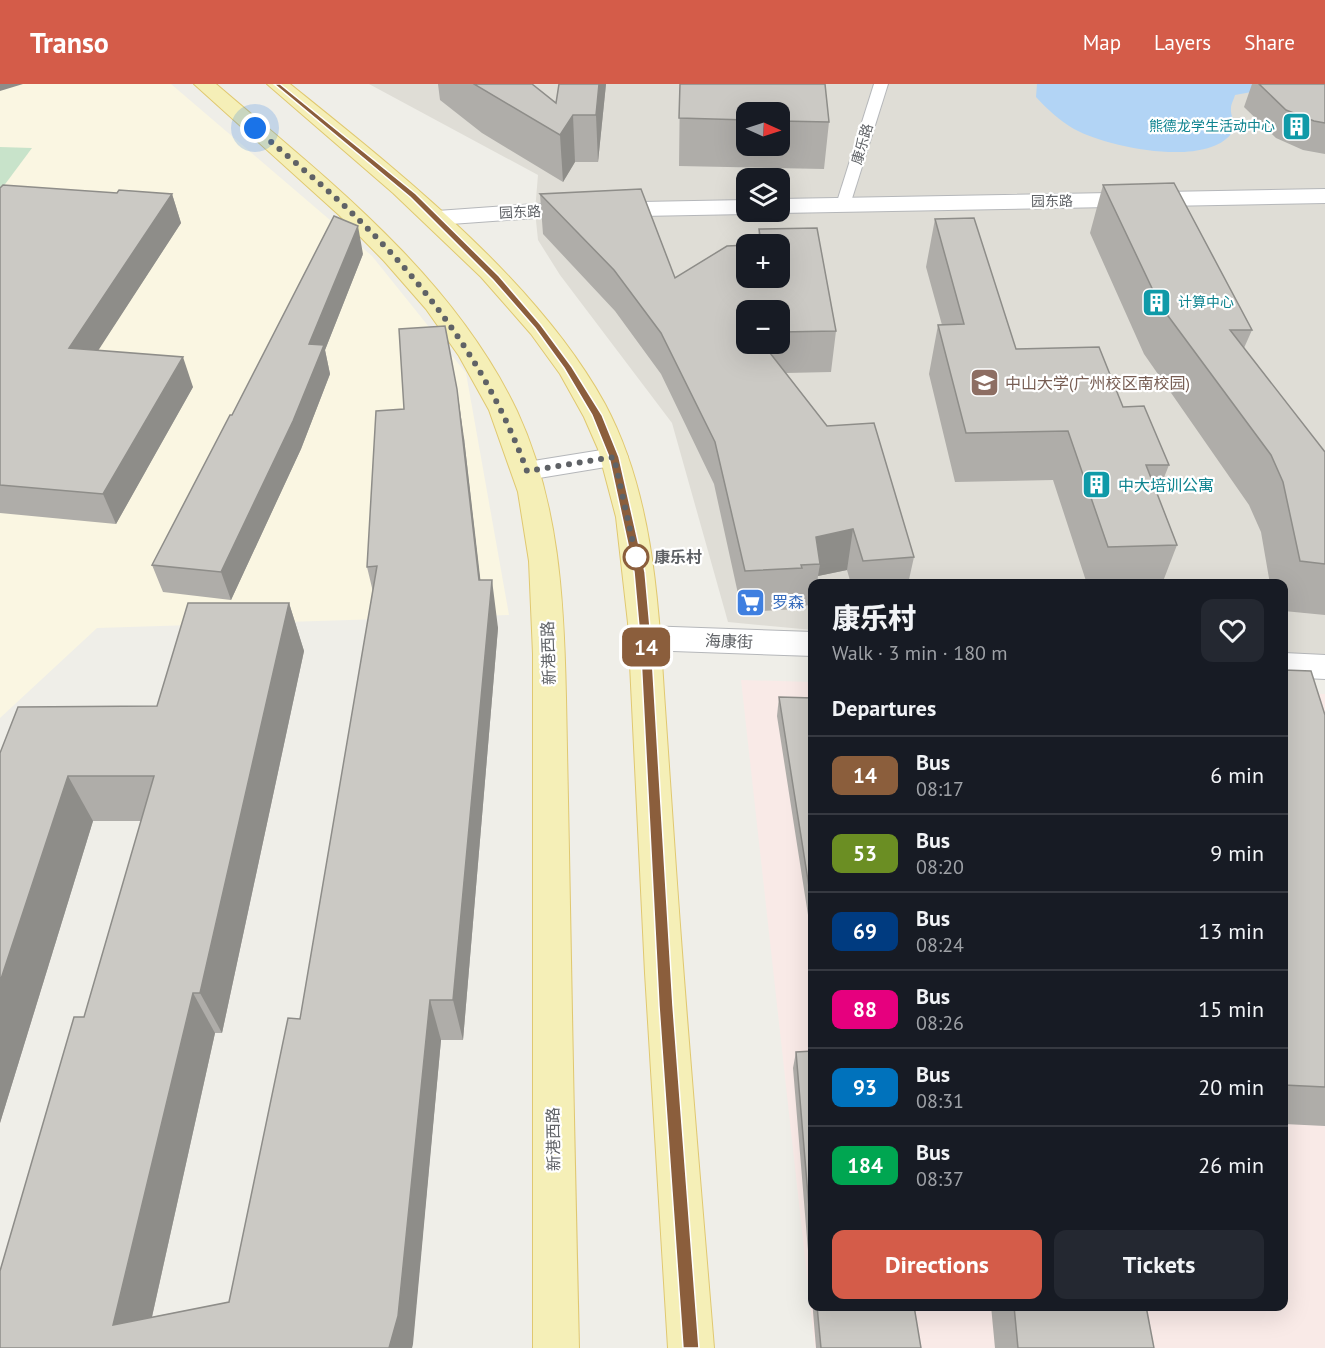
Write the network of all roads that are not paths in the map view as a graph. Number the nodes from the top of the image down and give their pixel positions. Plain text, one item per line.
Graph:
1 (204, 84) edge
2 (277, 84) edge
3 (881, 84) edge
4 (1325, 196) edge
5 (843, 205) junction
6 (790, 206) edge
7 (736, 207) edge
8 (437, 218) junction
9 (614, 457) junction
10 (527, 471) junction
11 (645, 638) junction
12 (808, 644) edge
13 (1288, 665) edge
14 (1325, 668) edge
15 (556, 1348) edge
16 (691, 1348) edge

1 - 10 main road, 新港西路
2 - 8 main road
3 - 5 lane, 康乐路
4 - 5 street, 园东路
5 - 6 street, 园东路
7 - 8 street, 园东路
8 - 9 main road
9 - 10 street
9 - 11 main road
10 - 15 main road, 新港西路
11 - 12 street, 海康街
11 - 16 main road
13 - 14 street

